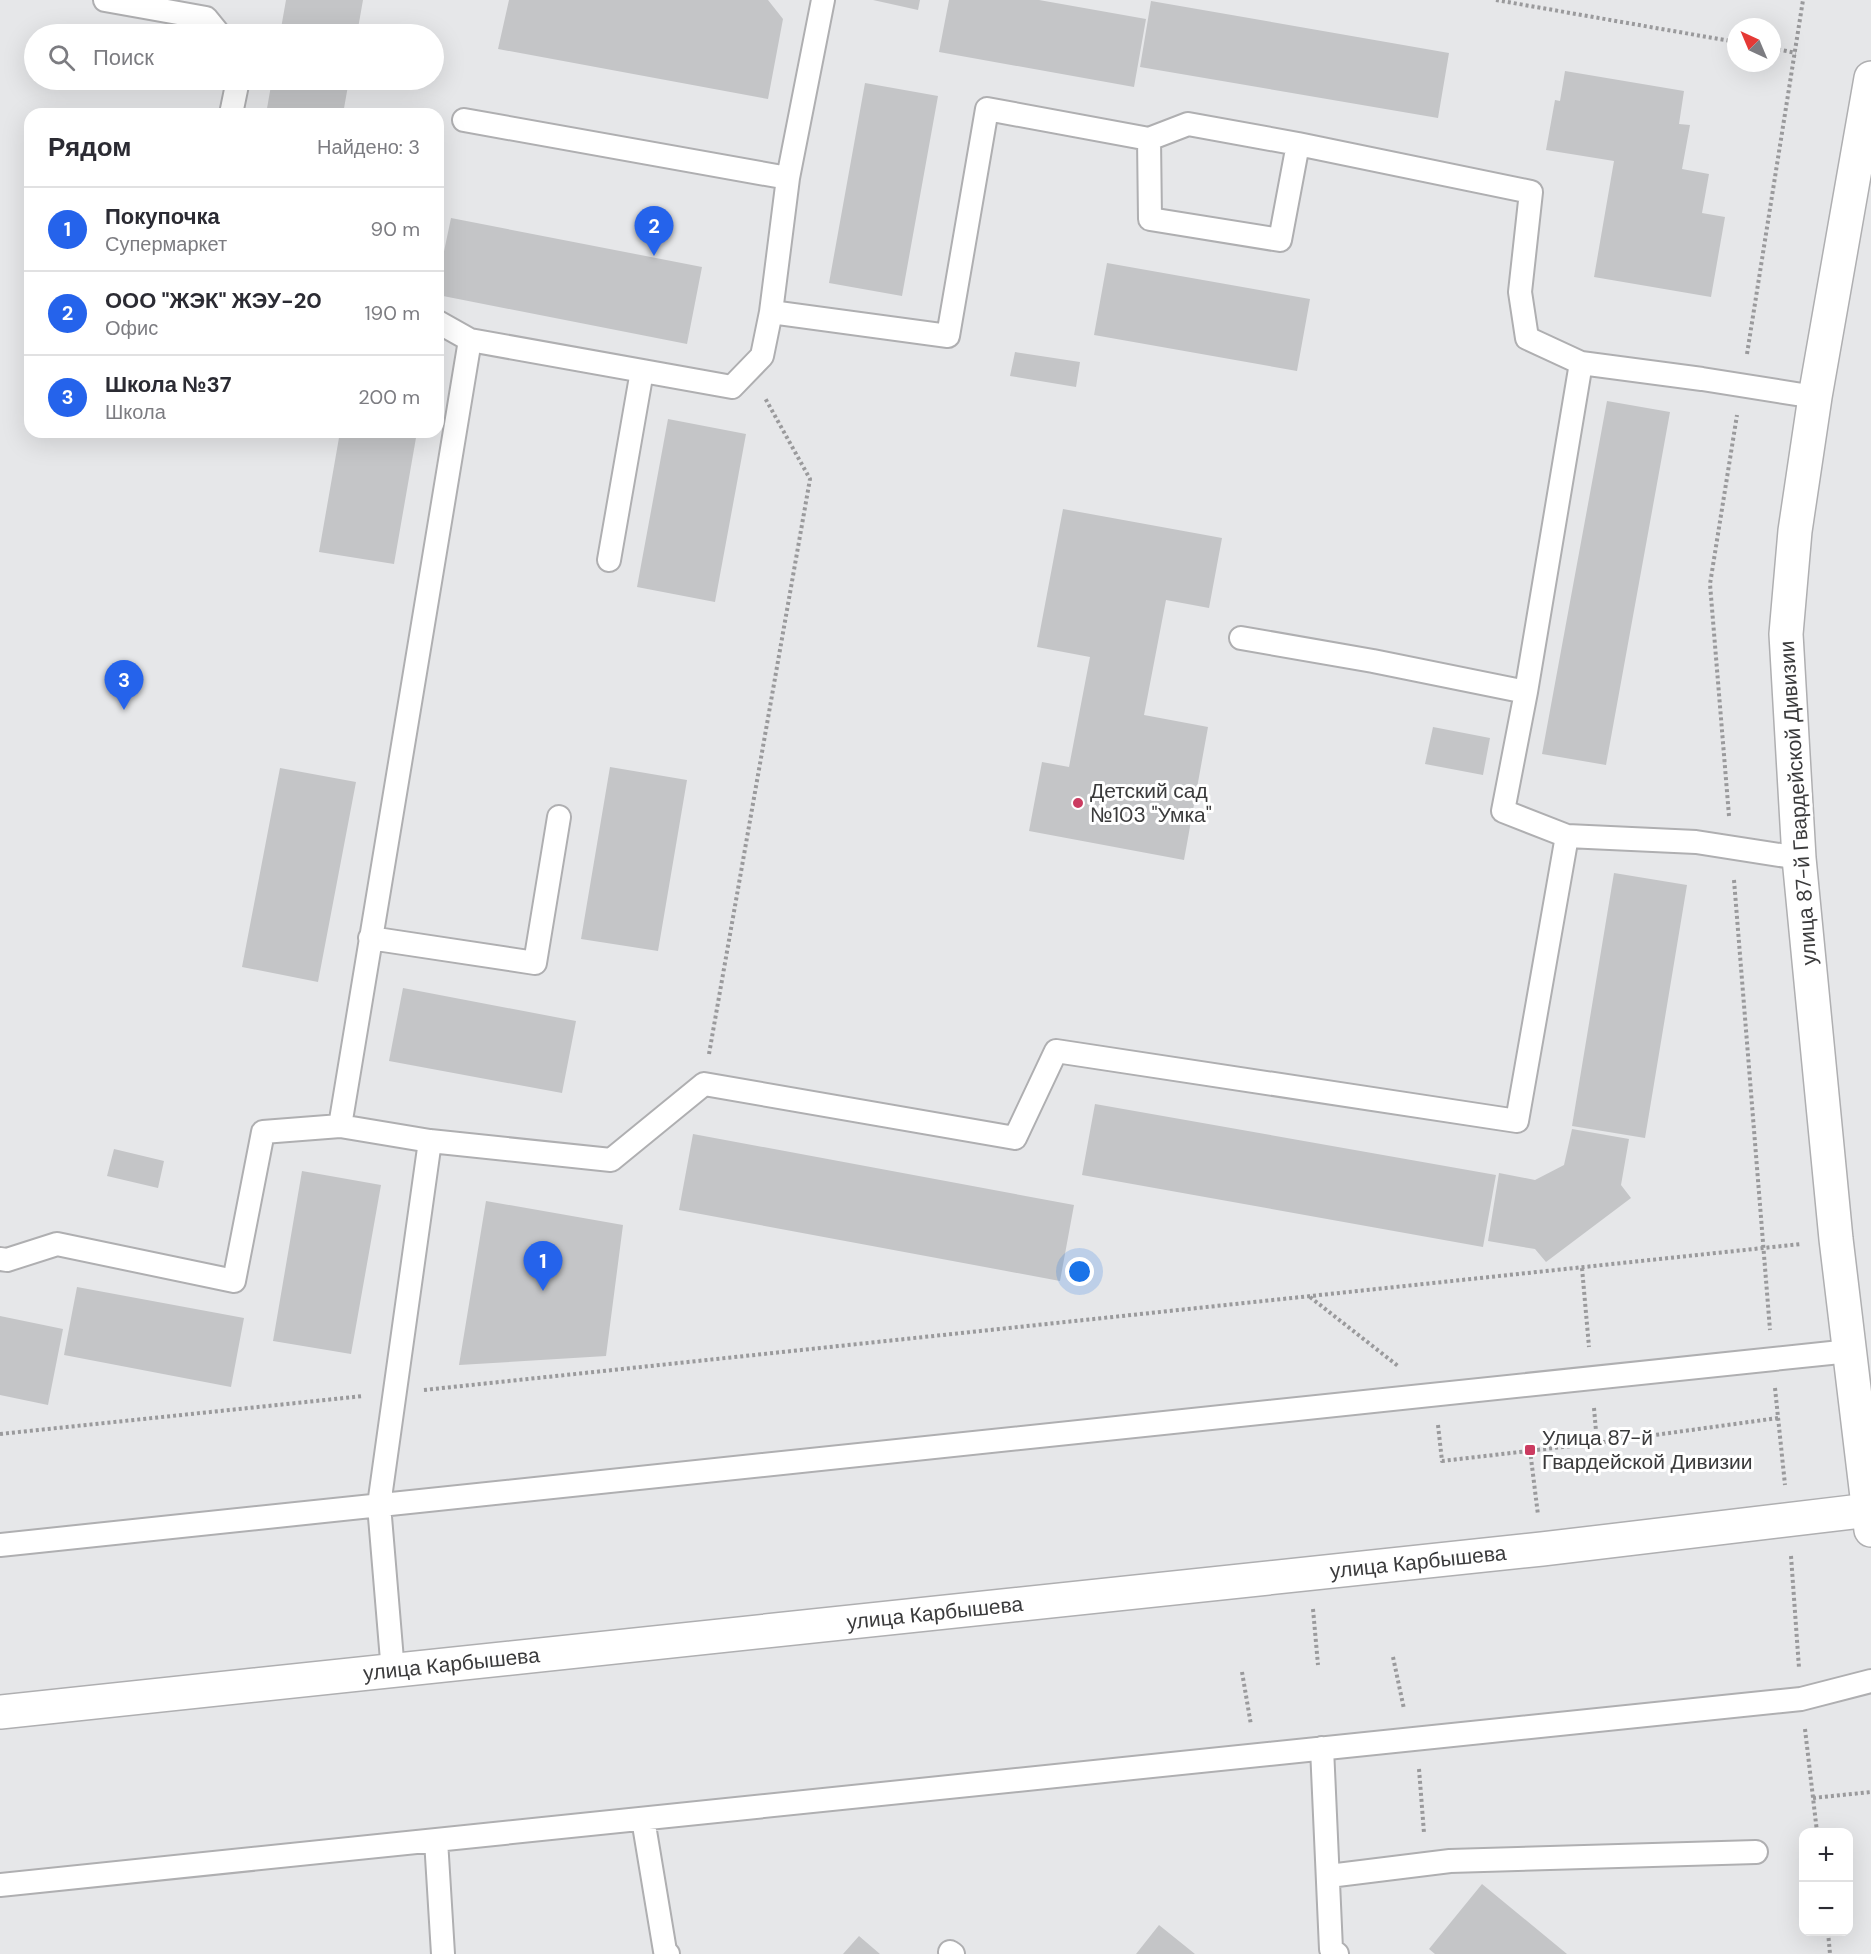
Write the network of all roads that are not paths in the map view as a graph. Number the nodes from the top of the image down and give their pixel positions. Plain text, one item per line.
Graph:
1 (105, 0) edge
2 (823, 0) edge
3 (211, 24) edge
4 (1871, 78) edge
5 (236, 90) edge
6 (232, 108) edge
7 (464, 120) dead end
8 (1149, 139) junction
9 (1298, 144) junction
10 (788, 178) junction
11 (771, 312) junction
12 (444, 325) edge
13 (470, 340) junction
14 (1581, 363) junction
15 (642, 370) junction
16 (1815, 397) junction
17 (609, 560) dead end
18 (1241, 638) dead end
19 (1527, 692) junction
20 (559, 817) dead end
21 (1567, 837) junction
22 (1799, 858) junction
23 (370, 938) junction
24 (340, 1126) junction
25 (430, 1142) junction
26 (0, 1259) edge
27 (1850, 1351) junction
28 (378, 1505) junction
29 (1870, 1521) edge
30 (0, 1545) edge
31 (393, 1672) junction
32 (1871, 1681) edge
33 (0, 1712) edge
34 (1322, 1748) junction
35 (643, 1819) junction
36 (436, 1840) junction
37 (1756, 1852) dead end
38 (1329, 1876) junction
39 (0, 1885) edge
40 (443, 1954) edge
41 (668, 1954) edge
42 (1338, 1954) edge

1 - 3 lane
2 - 10 lane
4 - 16 street, улица 87-й Гвардейской Дивизии
5 - 6 lane
7 - 10 lane
8 - 9 lane
8 - 9 lane
8 - 11 lane
9 - 14 lane
10 - 11 lane
11 - 15 lane
12 - 13 lane
13 - 15 lane
13 - 23 lane
14 - 16 lane
14 - 19 lane
15 - 17 lane
16 - 22 street, улица 87-й Гвардейской Дивизии
18 - 19 lane
19 - 21 lane
20 - 23 lane
21 - 22 lane
21 - 25 lane
22 - 27 street, улица 87-й Гвардейской Дивизии
23 - 24 lane
24 - 25 lane
24 - 26 lane
25 - 28 lane
27 - 28 lane
27 - 29 street, улица 87-й Гвардейской Дивизии
28 - 30 lane
28 - 31 lane
29 - 31 street, улица Карбышева
31 - 33 street, улица Карбышева
32 - 34 lane
34 - 35 lane
34 - 38 lane
35 - 36 lane
35 - 41 lane
36 - 39 lane
36 - 40 lane
37 - 38 lane
38 - 42 lane

